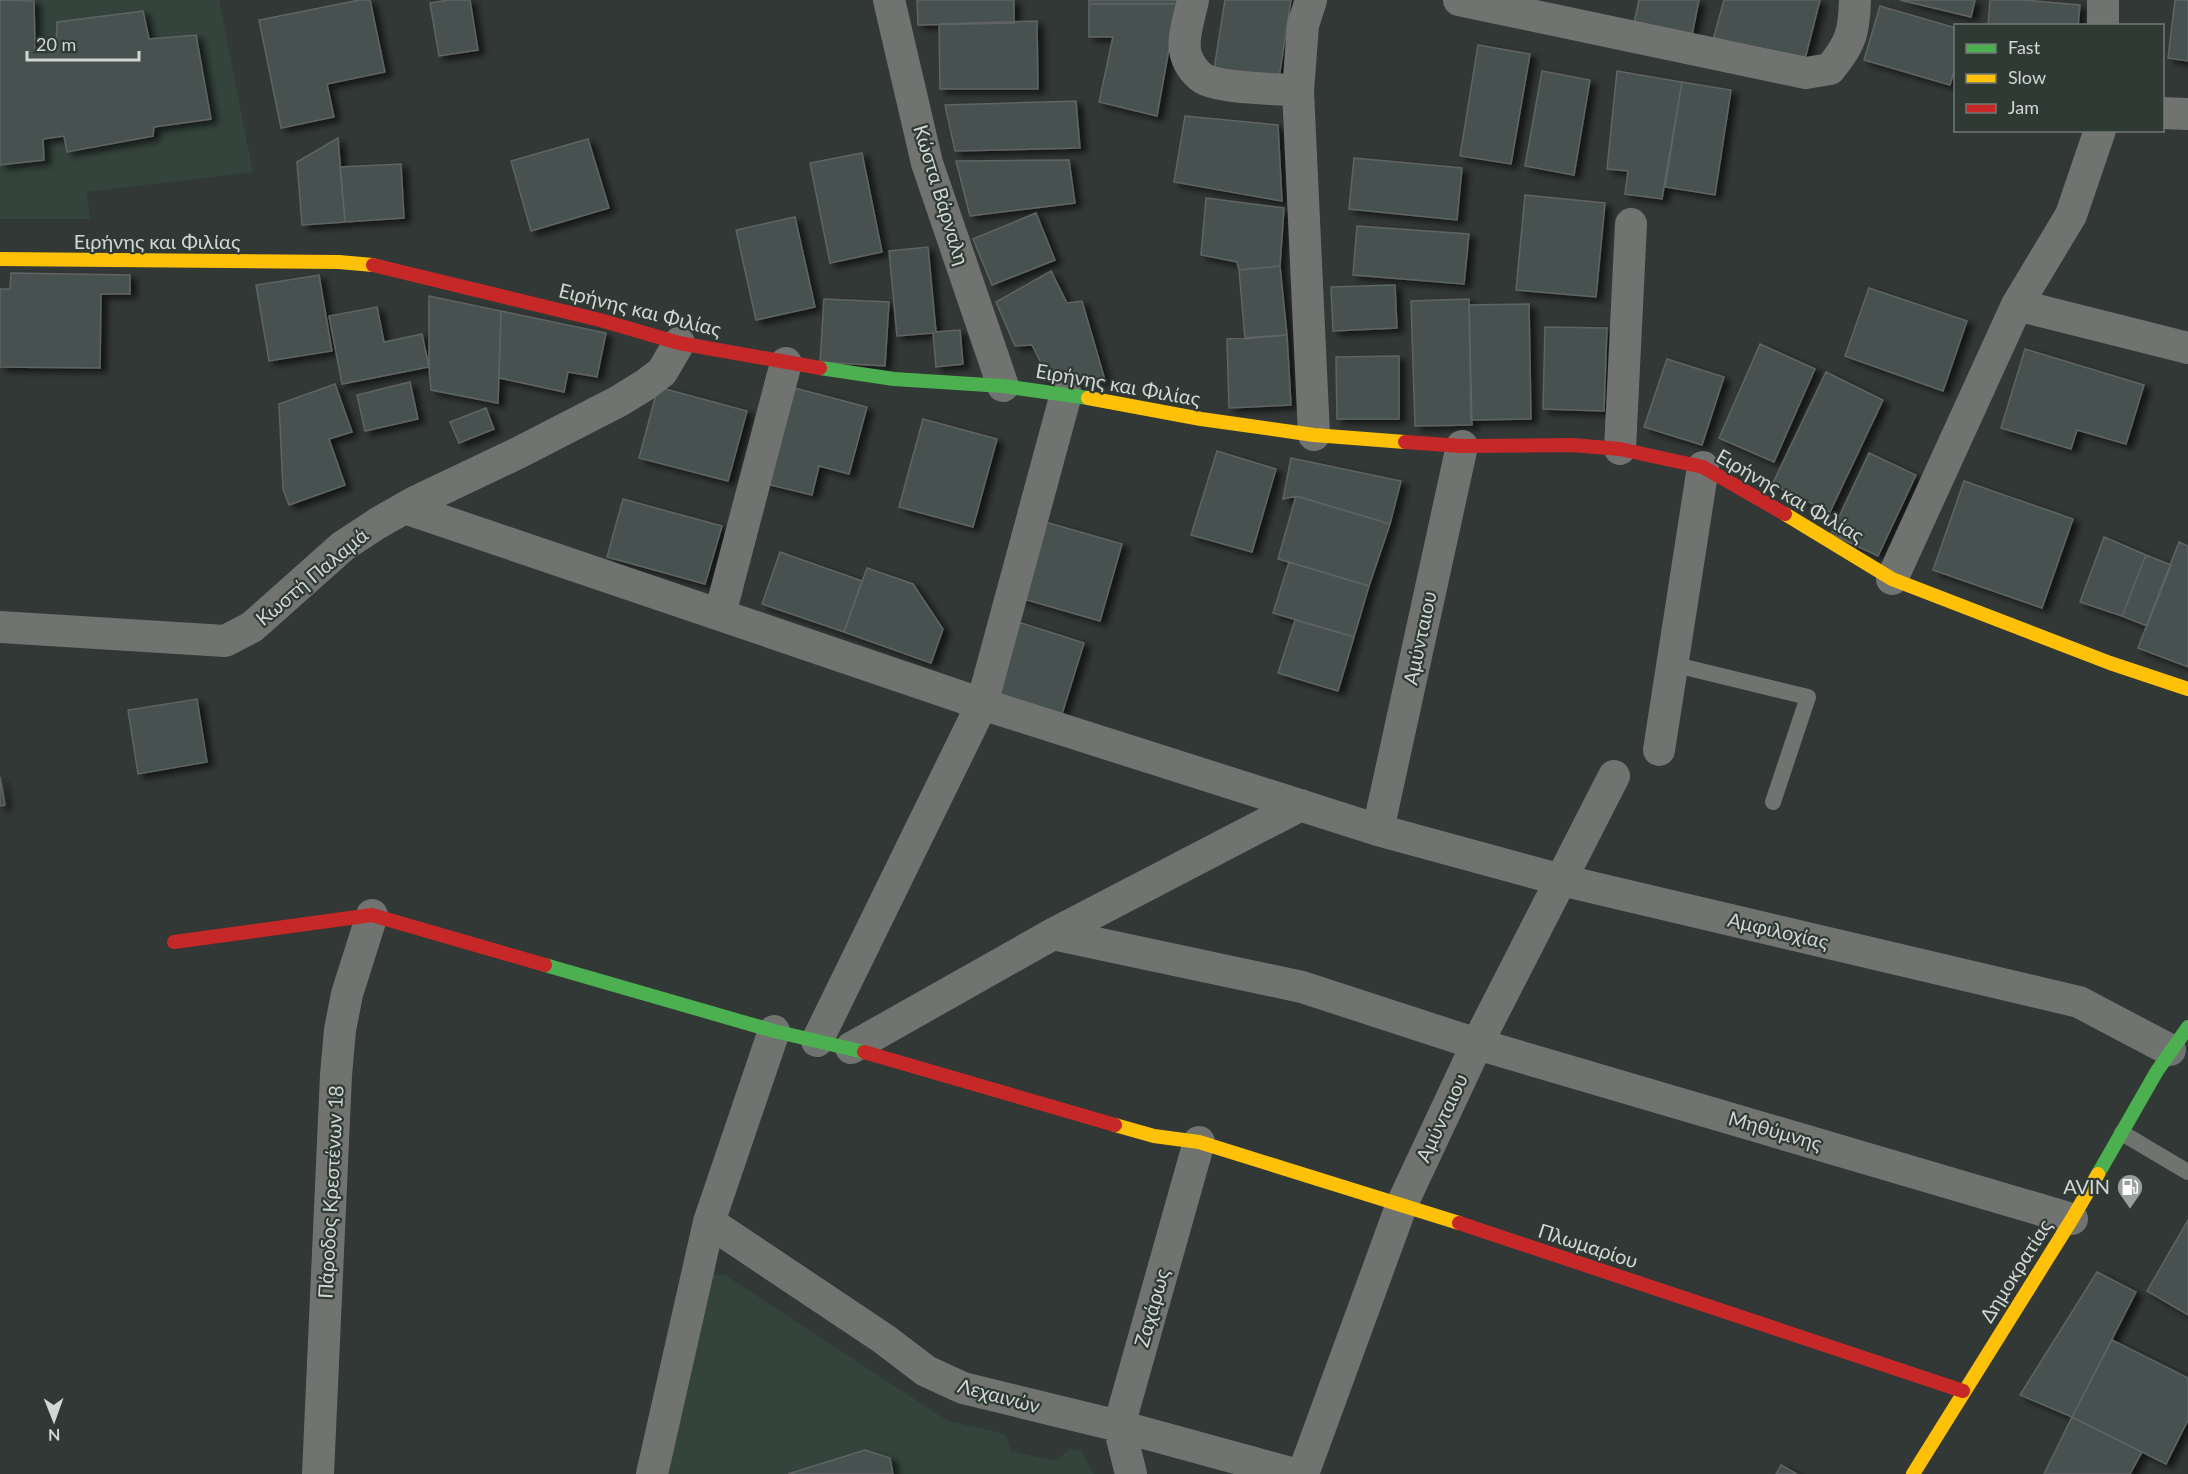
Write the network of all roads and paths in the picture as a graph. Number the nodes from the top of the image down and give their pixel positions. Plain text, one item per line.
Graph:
1 (889, 0) edge
2 (1193, 0) edge
3 (1311, 0) edge
4 (1459, 0) edge
5 (1855, 0) edge
6 (2103, 0) edge
7 (2103, 24) edge
8 (1298, 91) junction
9 (2164, 113) edge
10 (2188, 114) edge
11 (2099, 132) edge
12 (1631, 224) dead end
13 (0, 259) edge
14 (2017, 305) junction
15 (679, 343) junction
16 (2188, 348) edge
17 (786, 363) junction
18 (1003, 386) junction
19 (1066, 393) junction
20 (1314, 435) junction
21 (1462, 446) junction
22 (1620, 449) junction
23 (1702, 467) junction
24 (405, 508) junction
25 (1892, 579) junction
26 (720, 614) junction
27 (0, 627) edge
28 (1672, 664) junction
29 (2188, 689) edge
30 (982, 704) junction
31 (1659, 750) dead end
32 (1614, 776) dead end
33 (1773, 802) dead end
34 (1301, 805) junction
35 (1378, 830) junction
36 (1561, 879) junction
37 (372, 915) junction
38 (1053, 934) junction
39 (174, 942) dead end
40 (774, 1031) junction
41 (2179, 1039) edge
42 (817, 1041) junction
43 (1477, 1044) junction
44 (851, 1048) junction
45 (2122, 1133) junction
46 (1199, 1142) junction
47 (2188, 1172) edge
48 (1402, 1204) junction
49 (2072, 1219) junction
50 (709, 1222) junction
51 (1963, 1391) junction
52 (1119, 1426) junction
53 (318, 1474) edge
54 (652, 1474) edge
55 (1131, 1474) edge
56 (1294, 1474) edge
57 (1303, 1474) edge
58 (1913, 1474) edge

1 - 18 street, Κώστα Βάρναλη
2 - 8 street
3 - 8 street
4 - 5 street
6 - 7 street
8 - 20 street
9 - 10 street
11 - 14 street
12 - 22 street
13 - 15 street, Ειρήνης και Φιλίας
14 - 16 street
14 - 25 street
15 - 17 street, Ειρήνης και Φιλίας
15 - 24 street, Κωστή Παλαμά
17 - 18 street, Ειρήνης και Φιλίας
17 - 26 street
18 - 19 street, Ειρήνης και Φιλίας
19 - 20 street, Ειρήνης και Φιλίας
19 - 30 street
20 - 21 street, Ειρήνης και Φιλίας
21 - 22 street, Ειρήνης και Φιλίας
21 - 35 street, Αμύνταιου
22 - 23 street, Ειρήνης και Φιλίας
23 - 25 street, Ειρήνης και Φιλίας
23 - 28 street
24 - 26 street, Αμφιλοχίας
24 - 27 street, Κωστή Παλαμά
25 - 29 street, Ειρήνης και Φιλίας
26 - 30 street, Αμφιλοχίας
28 - 31 street
28 - 33 lane
30 - 34 street, Αμφιλοχίας
30 - 42 street
32 - 36 street, Αμύνταιου
34 - 35 street, Αμφιλοχίας
34 - 38 street
35 - 36 street, Αμφιλοχίας
36 - 41 street, Αμφιλοχίας
36 - 43 street, Αμύνταιου
37 - 39 street
37 - 40 street, Πλωμαρίου
37 - 53 street, Πάροδος Κρεστένων 18
38 - 43 street, Μηθύμνης
38 - 44 street
40 - 42 street, Πλωμαρίου
40 - 50 street
41 - 45 street, Δημοκρατίας
42 - 44 street, Πλωμαρίου
43 - 48 street, Αμύνταιου
43 - 49 street, Μηθύμνης
44 - 46 street, Πλωμαρίου
45 - 47 lane
45 - 49 street, Δημοκρατίας
46 - 48 street, Πλωμαρίου
46 - 52 street, Ζαχάρως
48 - 51 street, Πλωμαρίου
48 - 57 street, Αμύνταιου
49 - 51 street, Δημοκρατίας
50 - 52 street, Λεχαινών
50 - 54 street
51 - 58 street, Δημοκρατίας
52 - 55 street, Ζαχάρως
52 - 56 street, Λεχαινών

